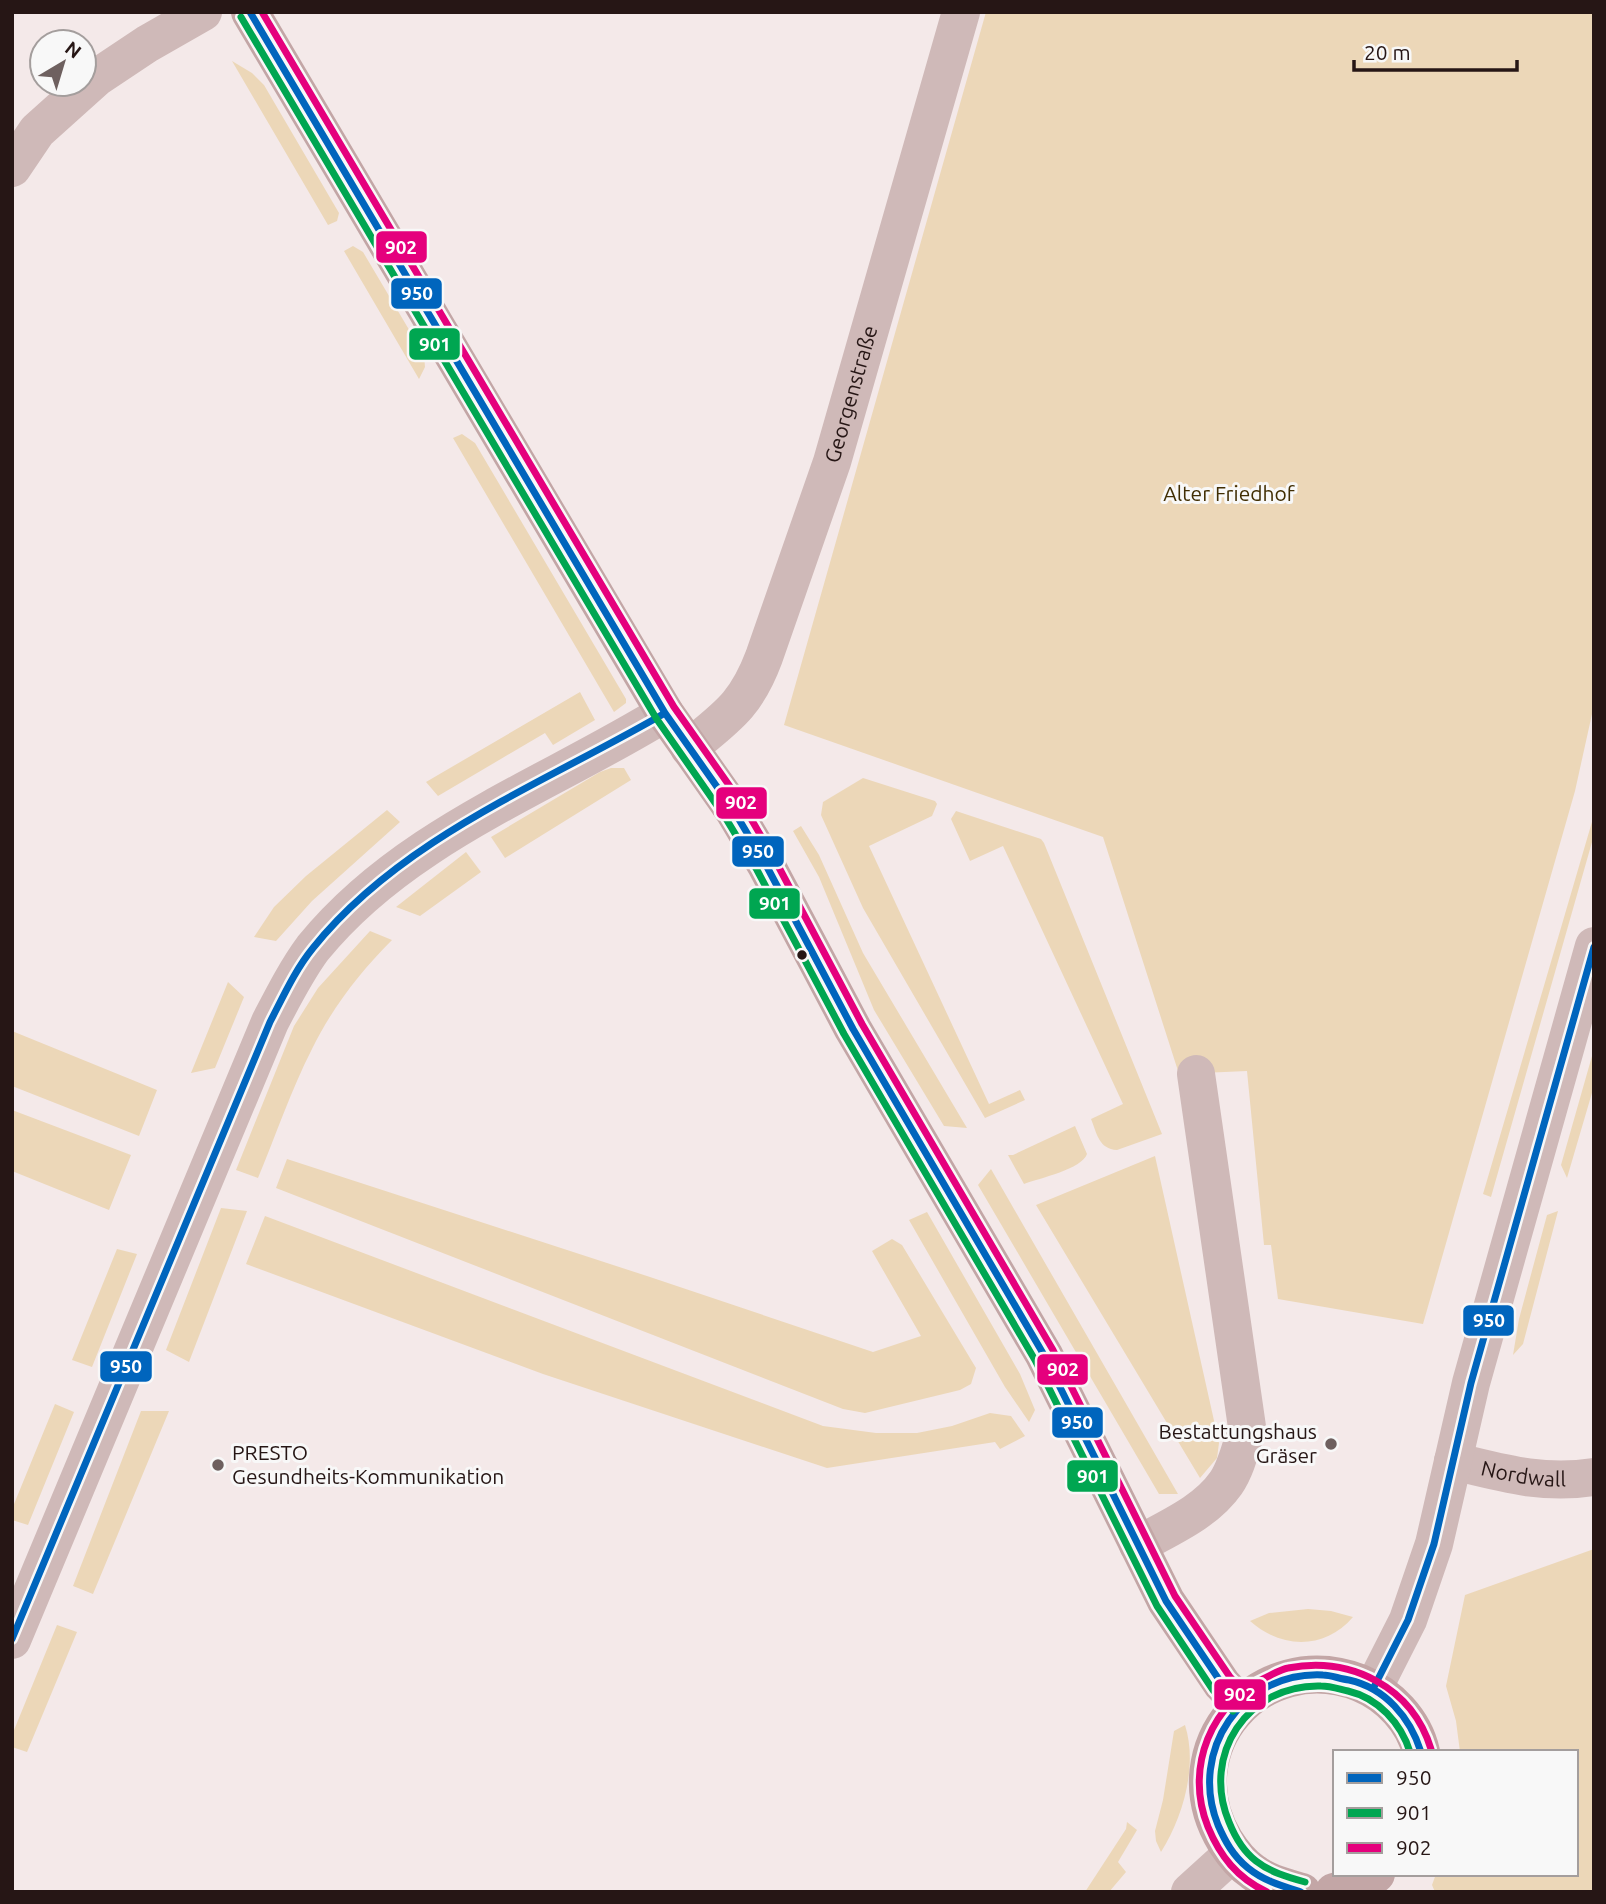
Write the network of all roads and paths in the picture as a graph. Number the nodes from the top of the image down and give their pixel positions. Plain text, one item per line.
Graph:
1 (203, 12) edge
2 (250, 12) edge
3 (961, 12) edge
4 (12, 168) edge
5 (665, 713) junction
6 (689, 748) junction
7 (1594, 946) edge
8 (1196, 1074) dead end
9 (1453, 1461) junction
10 (1594, 1477) edge
11 (1138, 1545) junction
12 (12, 1640) edge
13 (1373, 1689) junction
14 (1241, 1704) junction
15 (1420, 1750) edge
16 (1233, 1853) junction
17 (1190, 1892) edge
18 (1302, 1892) edge

1 - 4 street
2 - 5 main road
3 - 6 street, Georgenstraße
5 - 6 main road
5 - 12 street
6 - 11 main road
7 - 9 street
8 - 11 street
9 - 10 street, Nordwall
9 - 13 street
11 - 14 main road
13 - 14 main road
13 - 15 main road
14 - 16 main road
16 - 17 street
16 - 18 main road

